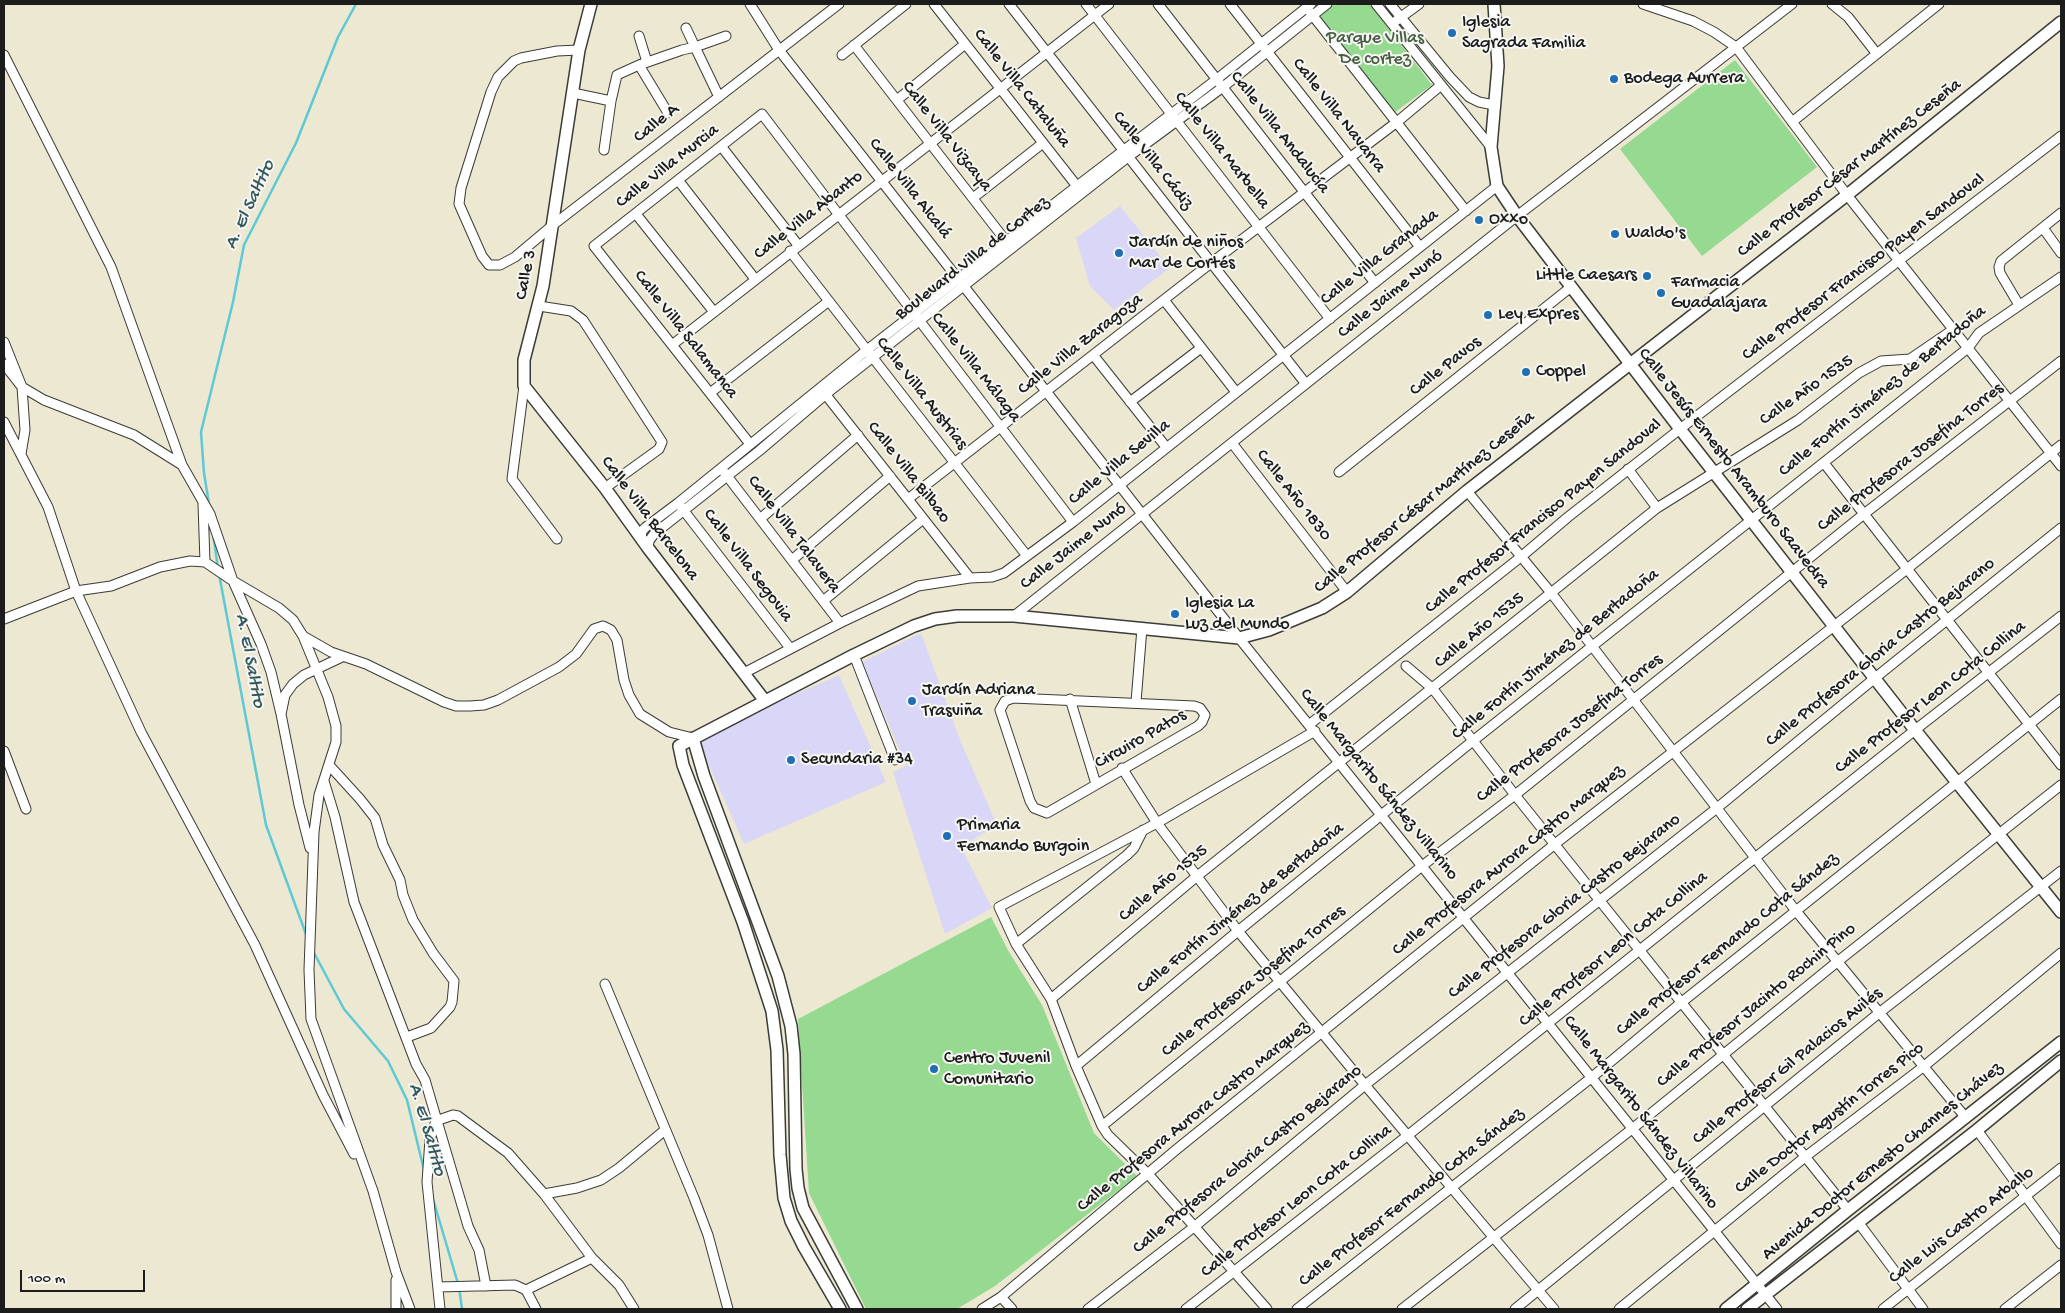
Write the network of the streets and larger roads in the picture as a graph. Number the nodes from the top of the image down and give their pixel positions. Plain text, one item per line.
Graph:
1 (591, 4) edge
2 (750, 4) edge
3 (906, 4) edge
4 (934, 4) edge
5 (1009, 4) edge
6 (1086, 4) edge
7 (1109, 4) edge
8 (1158, 4) edge
9 (1230, 4) edge
10 (1327, 4) edge
11 (1376, 4) edge
12 (1390, 4) edge
13 (1419, 4) edge
14 (1494, 4) edge
15 (1643, 4) edge
16 (1792, 4) edge
17 (1832, 4) edge
18 (1939, 4) edge
19 (836, 5) edge
20 (1307, 5) edge
21 (1094, 15) junction
22 (1312, 15) junction
23 (1401, 18) junction
24 (2061, 22) edge
25 (1392, 24) junction
26 (686, 28) dead end
27 (639, 36) dead end
28 (726, 36) dead end
29 (1261, 43) junction
30 (965, 44) junction
31 (854, 46) junction
32 (695, 47) junction
33 (1736, 47) junction
34 (579, 50) junction
35 (779, 50) junction
36 (1268, 52) junction
37 (1047, 53) junction
38 (1876, 54) junction
39 (4, 55) edge
40 (842, 55) dead end
41 (643, 63) junction
42 (1220, 83) junction
43 (1440, 86) junction
44 (1000, 89) junction
45 (573, 93) junction
46 (719, 97) junction
47 (611, 100) junction
48 (896, 100) junction
49 (1494, 105) junction
50 (668, 113) dead end
51 (762, 114) joint
52 (1174, 117) junction
53 (1397, 122) junction
54 (1792, 122) junction
55 (2061, 136) edge
56 (1043, 143) junction
57 (930, 144) junction
58 (721, 146) junction
59 (1490, 147) junction
60 (604, 150) dead end
61 (1125, 154) junction
62 (1350, 158) junction
63 (678, 180) junction
64 (882, 180) junction
65 (1077, 186) junction
66 (1497, 186) junction
67 (1304, 192) junction
68 (1083, 194) junction
69 (1847, 195) junction
70 (973, 198) junction
71 (1466, 210) junction
72 (636, 214) junction
73 (839, 214) junction
74 (2061, 214) edge
75 (1517, 216) junction
76 (553, 225) junction
77 (1259, 227) junction
78 (2044, 228) junction
79 (798, 244) junction
80 (1009, 245) junction
81 (594, 246) joint
82 (1420, 247) junction
83 (790, 251) junction
84 (2061, 252) edge
85 (1899, 261) junction
86 (1211, 263) junction
87 (2061, 277) edge
88 (755, 279) junction
89 (962, 282) junction
90 (1375, 283) junction
91 (1571, 287) junction
92 (1164, 300) junction
93 (829, 301) junction
94 (2019, 304) junction
95 (539, 306) junction
96 (714, 312) junction
97 (916, 318) junction
98 (1330, 319) junction
99 (1954, 329) junction
100 (4, 342) edge
101 (672, 345) junction
102 (1202, 348) junction
103 (1968, 348) junction
104 (870, 354) junction
105 (1094, 356) junction
106 (1283, 356) junction
107 (2061, 361) edge
108 (4, 364) edge
109 (1629, 364) junction
110 (1306, 384) junction
111 (524, 386) junction
112 (22, 387) junction
113 (823, 391) junction
114 (1047, 392) junction
115 (1236, 392) junction
116 (710, 393) junction
117 (2011, 400) junction
118 (1130, 402) junction
119 (4, 422) edge
120 (1002, 428) junction
121 (1680, 429) junction
122 (858, 435) junction
123 (1232, 443) junction
124 (750, 444) junction
125 (2061, 445) edge
126 (1166, 447) junction
127 (2051, 453) junction
128 (21, 454) junction
129 (955, 463) junction
130 (1824, 463) junction
131 (182, 465) junction
132 (2061, 466) edge
133 (1628, 469) junction
134 (724, 472) junction
135 (1339, 472) dead end
136 (1714, 472) junction
137 (890, 476) junction
138 (1119, 485) junction
139 (605, 488) junction
140 (1467, 491) junction
141 (908, 499) junction
142 (678, 503) junction
143 (203, 504) junction
144 (1657, 508) junction
145 (684, 511) junction
146 (1142, 514) junction
147 (1864, 514) junction
148 (760, 519) junction
149 (923, 519) junction
150 (1752, 519) junction
151 (1073, 522) junction
152 (2061, 528) edge
153 (557, 538) dead end
154 (645, 543) junction
155 (1027, 556) junction
156 (1522, 556) junction
157 (792, 560) junction
158 (205, 562) junction
159 (1907, 569) junction
160 (1793, 572) junction
161 (970, 578) junction
162 (233, 581) junction
163 (76, 591) junction
164 (1347, 592) junction
165 (1552, 594) junction
166 (823, 601) junction
167 (1014, 616) junction
168 (2061, 616) edge
169 (4, 619) edge
170 (1947, 619) junction
171 (840, 623) junction
172 (1833, 626) junction
173 (1142, 628) junction
174 (303, 636) junction
175 (1239, 638) junction
176 (1591, 646) junction
177 (790, 648) junction
178 (854, 655) junction
179 (342, 657) junction
180 (1406, 666) dead end
181 (316, 670) junction
182 (744, 673) junction
183 (1989, 673) junction
184 (1875, 678) junction
185 (1433, 689) junction
186 (1070, 699) junction
187 (2061, 699) edge
188 (1634, 700) junction
189 (765, 701) junction
190 (1136, 702) junction
191 (281, 714) junction
192 (2030, 725) junction
193 (1312, 727) junction
194 (1915, 730) junction
195 (669, 732) junction
196 (693, 738) junction
197 (1474, 740) junction
198 (679, 746) junction
199 (1673, 750) junction
200 (4, 751) edge
201 (895, 760) dead end
202 (1340, 764) junction
203 (329, 765) junction
204 (2061, 765) edge
205 (1122, 768) junction
206 (324, 780) junction
207 (1957, 782) junction
208 (1096, 784) junction
209 (2061, 785) edge
210 (1515, 795) junction
211 (1717, 808) junction
212 (26, 809) dead end
213 (1382, 815) junction
214 (1157, 823) junction
215 (1143, 830) junction
216 (1998, 834) junction
217 (1555, 844) junction
218 (312, 855) junction
219 (1755, 858) junction
220 (1422, 866) junction
221 (2061, 871) edge
222 (1196, 877) junction
223 (2040, 888) junction
224 (1600, 900) junction
225 (1796, 911) junction
226 (2061, 912) edge
227 (758, 918) junction
228 (1464, 918) junction
229 (743, 922) junction
230 (1238, 931) junction
231 (1016, 944) junction
232 (1640, 950) junction
233 (2061, 953) edge
234 (1837, 962) junction
235 (1507, 972) junction
236 (1279, 982) junction
237 (605, 984) dead end
238 (1051, 999) junction
239 (1682, 1002) junction
240 (1879, 1013) junction
241 (1548, 1023) junction
242 (1323, 1032) junction
243 (407, 1037) junction
244 (2061, 1042) edge
245 (1723, 1053) junction
246 (2061, 1061) edge
247 (1076, 1066) junction
248 (1923, 1067) junction
249 (1591, 1078) junction
250 (1365, 1085) junction
251 (1765, 1107) junction
252 (780, 1114) junction
253 (795, 1115) junction
254 (1966, 1118) junction
255 (436, 1121) junction
256 (1102, 1126) junction
257 (1632, 1129) junction
258 (666, 1130) junction
259 (1977, 1130) junction
260 (1407, 1136) junction
261 (1805, 1157) junction
262 (2061, 1168) edge
263 (1148, 1174) junction
264 (1673, 1181) junction
265 (1452, 1188) junction
266 (373, 1191) junction
267 (544, 1194) junction
268 (2027, 1195) junction
269 (1848, 1210) junction
270 (1858, 1222) junction
271 (1194, 1228) junction
272 (1714, 1232) junction
273 (1494, 1237) junction
274 (2061, 1244) edge
275 (592, 1258) junction
276 (2061, 1265) edge
277 (396, 1272) junction
278 (1233, 1272) junction
279 (1757, 1285) junction
280 (486, 1286) junction
281 (438, 1287) junction
282 (1908, 1289) junction
283 (526, 1290) junction
284 (1540, 1291) junction
285 (1766, 1294) junction
286 (1001, 1297) junction
287 (396, 1309) edge
288 (410, 1309) edge
289 (440, 1309) edge
290 (536, 1309) edge
291 (634, 1309) edge
292 (728, 1309) edge
293 (840, 1309) edge
294 (857, 1309) edge
295 (982, 1309) edge
296 (1012, 1309) edge
297 (1088, 1309) edge
298 (1186, 1309) edge
299 (1267, 1309) edge
300 (1297, 1309) edge
301 (1402, 1309) edge
302 (1515, 1309) edge
303 (1554, 1309) edge
304 (1619, 1309) edge
305 (1726, 1309) edge
306 (1747, 1309) edge
307 (1777, 1309) edge
308 (1883, 1309) edge
309 (1923, 1309) edge
310 (2006, 1309) edge

1 - 34 street, Calle 3
2 - 35 street, Calle Villa Alcalá
3 - 31 street
4 - 30 street, Calle Villa Cataluña
5 - 37 street, Calle Villa Cádiz
6 - 21 street, Calle Villa Marbella
7 - 21 street, Calle Villa Abanto
8 - 42 street, Calle Villa Andalucía
9 - 29 street, Calle Villa Navarra
10 - 22 street, Boulevard Villa de Cortez
11 - 25 street
12 - 23 street
13 - 23 street
14 - 49 street, Calle Jesús Ernesto Aramburo Saavedra
15 - 33 street
16 - 33 street, Calle Jaime Nunó
17 - 38 street
18 - 38 street
19 - 35 street, Calle A
20 - 22 street
20 - 29 street, Boulevard Villa de Cortez
21 - 37 street, Calle Villa Abanto
21 - 52 street, Calle Villa Marbella
22 - 36 street, Boulevard Villa de Cortez
22 - 53 street
23 - 25 street
23 - 49 street
24 - 69 street, Calle Profesor César Martínez Ceseña
25 - 43 street
26 - 32 street
27 - 41 street
28 - 32 street
29 - 36 street, Calle Villa Navarra
29 - 42 street, Boulevard Villa de Cortez
30 - 44 street, Calle Villa Cataluña
30 - 48 street
31 - 40 street
31 - 48 street, Calle Villa Vizcaya
32 - 41 street
32 - 46 street
33 - 54 street
33 - 75 street, Calle Jaime Nunó
34 - 45 street, Calle 3
34 - 76 street, Calle A
35 - 46 street, Calle A
35 - 64 street, Calle Villa Alcalá
36 - 42 street, Boulevard Villa de Cortez
36 - 62 street, Calle Villa Navarra
37 - 44 street, Calle Villa Abanto
37 - 61 street, Calle Villa Cádiz
38 - 54 street
39 - 131 street
41 - 47 street
41 - 50 street
42 - 52 street, Boulevard Villa de Cortez
42 - 67 street, Calle Villa Andalucía
43 - 53 street, Calle Villa Zaragoza
43 - 59 street
44 - 56 street, Calle Villa Cataluña
44 - 57 street, Calle Villa Abanto
45 - 47 street
45 - 76 street, Calle 3
46 - 76 street, Calle A
47 - 60 street
48 - 57 street, Calle Villa Vizcaya
49 - 59 street, Calle Jesús Ernesto Aramburo Saavedra
51 - 58 street, Calle Villa Murcia
51 - 73 street, Calle Villa Málaga
52 - 61 street, Boulevard Villa de Cortez
52 - 77 street, Calle Villa Marbella
53 - 62 street, Calle Villa Zaragoza
53 - 71 street
54 - 69 street
55 - 85 street, Calle Profesor Francisco Payen Sandoval
56 - 65 street, Calle Villa Cataluña
56 - 70 street
57 - 64 street, Calle Villa Abanto
57 - 70 street, Calle Villa Vizcaya
58 - 63 street, Calle Villa Murcia
58 - 79 street
59 - 66 street, Calle Jesús Ernesto Aramburo Saavedra
61 - 65 street, Boulevard Villa de Cortez
61 - 68 street, Boulevard Villa de Cortez
61 - 86 street, Calle Villa Cádiz
62 - 67 street, Calle Villa Zaragoza
62 - 82 street, Calle Villa Navarra
63 - 72 street, Calle Villa Murcia
63 - 88 street
64 - 73 street, Calle Villa Abanto
64 - 89 street, Calle Villa Alcalá
65 - 68 street, Calle Villa Cataluña
65 - 80 street, Boulevard Villa de Cortez
66 - 71 street, Calle Villa Granada
66 - 75 street, Calle Jesús Ernesto Aramburo Saavedra
67 - 77 street, Calle Villa Zaragoza
67 - 90 street, Calle Villa Andalucía
68 - 80 street, Boulevard Villa de Cortez
69 - 85 street
69 - 109 street, Calle Profesor César Martínez Ceseña
70 - 80 street, Calle Villa Vizcaya
71 - 82 street, Calle Villa Granada
72 - 81 street, Calle Villa Murcia
72 - 96 street
73 - 79 street, Calle Villa Abanto
73 - 97 street, Calle Villa Málaga
74 - 78 street
75 - 91 street, Calle Jesús Ernesto Aramburo Saavedra
75 - 110 street, Calle Jaime Nunó
76 - 95 street, Calle 3
77 - 86 street, Calle Villa Zaragoza
77 - 98 street, Calle Villa Marbella
78 - 84 street
78 - 94 street
79 - 83 street, Calle Villa Abanto
80 - 89 street, Boulevard Villa de Cortez
81 - 101 street, Calle Villa Salamanca
82 - 90 street, Calle Villa Granada
83 - 88 street, Calle Villa Abanto
83 - 93 street, Calle Villa Austrias
85 - 99 street
85 - 121 street, Calle Profesor Francisco Payen Sandoval
86 - 92 street, Calle Villa Zaragoza
86 - 106 street, Calle Villa Cádiz
87 - 94 street, Calle Fortín Jiménez de Bertadoña
88 - 96 street, Calle Villa Abanto
89 - 97 street, Boulevard Villa de Cortez
89 - 114 street, Calle Villa Alcalá
90 - 98 street, Calle Villa Granada
91 - 109 street, Calle Jesús Ernesto Aramburo Saavedra
91 - 135 street, Calle Pavos
92 - 102 street
92 - 105 street, Calle Villa Zaragoza
93 - 104 street, Calle Villa Austrias
93 - 116 street
94 - 103 street, Calle Fortín Jiménez de Bertadoña
95 - 111 street, Calle 3
95 - 139 street
96 - 101 street, Calle Villa Abanto
97 - 104 street, Boulevard Villa de Cortez
97 - 120 street, Calle Villa Málaga
98 - 106 street, Calle Villa Granada
99 - 103 street
99 - 136 street, Calle Año 1535
100 - 112 street
101 - 116 street, Calle Villa Salamanca
102 - 115 street
102 - 118 street
103 - 117 street
103 - 130 street, Calle Fortín Jiménez de Bertadoña
104 - 113 street, Boulevard Villa de Cortez
104 - 129 street, Calle Villa Austrias
105 - 114 street, Calle Villa Zaragoza
105 - 118 street
106 - 110 street, Calle Villa Cádiz
106 - 115 street, Calle Villa Sevilla
107 - 117 street, Calle Profesora Josefina Torres
108 - 112 street
109 - 121 street, Calle Jesús Ernesto Aramburo Saavedra
109 - 140 street, Calle Profesor César Martínez Ceseña
110 - 123 street, Calle Jaime Nunó
111 - 139 street, Calle Villa Barcelona
111 - 153 street, Calle 3
112 - 128 street
112 - 131 street
113 - 122 street, Calle Villa Bilbao
113 - 124 street, Boulevard Villa de Cortez
113 - 134 street, Boulevard Villa de Cortez
114 - 120 street, Calle Villa Zaragoza
114 - 138 street, Calle Villa Alcalá
115 - 126 street, Calle Villa Sevilla
116 - 124 street, Calle Villa Salamanca
117 - 127 street
117 - 147 street, Calle Profesora Josefina Torres
118 - 126 street
119 - 128 street
120 - 129 street, Calle Villa Zaragoza
120 - 151 street, Calle Villa Málaga
121 - 133 street, Calle Profesor Francisco Payen Sandoval
121 - 136 street, Calle Jesús Ernesto Aramburo Saavedra
122 - 137 street, Calle Villa Bilbao
122 - 148 street
123 - 146 street, Calle Jaime Nunó
123 - 164 street, Calle Año 1830
124 - 134 street, Boulevard Villa de Cortez
125 - 127 street, Calle Profesora Aurora Castro Marquez
126 - 138 street, Calle Villa Sevilla
127 - 132 street
127 - 159 street, Calle Profesora Aurora Castro Marquez
128 - 163 street
129 - 141 street, Calle Villa Zaragoza
129 - 155 street, Calle Villa Austrias
130 - 147 street
130 - 150 street, Calle Fortín Jiménez de Bertadoña
131 - 143 street
133 - 144 street
133 - 156 street, Calle Profesor Francisco Payen Sandoval
134 - 142 street, Boulevard Villa de Cortez
134 - 145 street, Boulevard Villa de Cortez
134 - 148 street, Calle Villa Talavera
136 - 144 street, Calle Año 1535
136 - 150 street, Calle Jesús Ernesto Aramburo Saavedra
137 - 141 street, Calle Villa Bilbao
137 - 157 street
138 - 146 street, Calle Villa Alcalá
138 - 151 street, Calle Villa Sevilla
139 - 154 street, Calle Villa Barcelona
140 - 156 street
140 - 164 street, Calle Profesor César Martínez Ceseña
141 - 149 street, Calle Villa Bilbao
142 - 145 street, Calle Villa Segovia
142 - 154 street, Boulevard Villa de Cortez
143 - 158 street
143 - 162 street
144 - 165 street, Calle Año 1535
145 - 154 street, Boulevard Villa de Cortez
145 - 177 street, Calle Villa Segovia
146 - 167 street, Calle Jaime Nunó
146 - 175 street, Calle Margarito Sández Villarino
147 - 159 street
147 - 160 street, Calle Profesora Josefina Torres
148 - 157 street, Calle Villa Talavera
149 - 161 street, Calle Villa Bilbao
149 - 166 street
150 - 160 street, Calle Jesús Ernesto Aramburo Saavedra
150 - 176 street, Calle Fortín Jiménez de Bertadoña
151 - 155 street, Calle Villa Sevilla
152 - 170 street, Calle Profesora Gloria Castro Bejarano
154 - 182 street, Calle Villa Barcelona
155 - 161 street, Calle Villa Sevilla
156 - 165 street
156 - 193 street, Calle Profesor Francisco Payen Sandoval
157 - 166 street, Calle Villa Talavera
158 - 162 street
158 - 163 street
159 - 170 street
159 - 172 street, Calle Profesora Aurora Castro Marquez
160 - 172 street, Calle Jesús Ernesto Aramburo Saavedra
160 - 188 street, Calle Profesora Josefina Torres
161 - 171 street
162 - 174 street
162 - 191 street
163 - 169 street
163 - 266 street
164 - 175 street, Calle Profesor César Martínez Ceseña
165 - 176 street
165 - 185 street, Calle Año 1535
166 - 171 street, Calle Villa Talavera
167 - 173 street, Calle Profesor César Martínez Ceseña
167 - 178 street, Calle Profesor César Martínez Ceseña
168 - 183 street, Calle Profesor Leon Cota Collina
170 - 183 street
170 - 184 street, Calle Profesora Gloria Castro Bejarano
171 - 177 street
172 - 184 street, Calle Jesús Ernesto Aramburo Saavedra
172 - 199 street, Calle Profesora Aurora Castro Marquez
173 - 175 street, Calle Profesor César Martínez Ceseña
173 - 190 street
174 - 179 street
174 - 181 street
175 - 193 street, Calle Margarito Sández Villarino
176 - 188 street
176 - 197 street, Calle Fortín Jiménez de Bertadoña
177 - 182 street
178 - 189 street, Calle Profesor César Martínez Ceseña
178 - 201 street
179 - 181 street
179 - 195 street
180 - 185 street
181 - 191 street
181 - 203 street
182 - 189 street, Calle Villa Barcelona
183 - 192 street
183 - 194 street, Calle Profesor Leon Cota Collina
184 - 194 street, Calle Jesús Ernesto Aramburo Saavedra
184 - 211 street, Calle Profesora Gloria Castro Bejarano
185 - 197 street
185 - 202 street, Calle Año 1535
186 - 190 street, Circuiro Patos
186 - 208 street
186 - 208 street, Circuiro Patos
187 - 192 street, Calle Profesor Fernando Cota Sández
188 - 199 street
188 - 210 street, Calle Profesora Josefina Torres
189 - 196 street, Calle Profesor César Martínez Ceseña
190 - 205 street, Circuiro Patos
191 - 218 street
192 - 204 street
192 - 207 street, Calle Profesor Fernando Cota Sández
193 - 202 street, Calle Margarito Sández Villarino
193 - 214 street, Calle Profesor Francisco Payen Sandoval
194 - 207 street, Calle Jesús Ernesto Aramburo Saavedra
194 - 219 street, Calle Profesor Leon Cota Collina
195 - 196 street
195 - 198 street
196 - 198 street, Calle Profesor César Martínez Ceseña
196 - 227 street
197 - 210 street
197 - 213 street, Calle Fortín Jiménez de Bertadoña
198 - 229 street
199 - 211 street
199 - 217 street, Calle Profesora Aurora Castro Marquez
200 - 212 street
202 - 213 street, Calle Margarito Sández Villarino
202 - 222 street, Calle Año 1535
203 - 206 street
203 - 243 street
205 - 208 street, Circuiro Patos
205 - 214 street
206 - 218 street
206 - 243 street
207 - 216 street, Calle Jesús Ernesto Aramburo Saavedra
207 - 225 street, Calle Profesor Fernando Cota Sández
209 - 216 street, Calle Profesor Jacinto Rochin Pino
210 - 217 street
210 - 220 street, Calle Profesora Josefina Torres
211 - 219 street
211 - 224 street, Calle Profesora Gloria Castro Bejarano
213 - 220 street, Calle Margarito Sández Villarino
213 - 230 street, Calle Fortín Jiménez de Bertadoña
214 - 215 street, Calle Profesor Francisco Payen Sandoval
214 - 222 street
215 - 231 street
215 - 231 street, Calle Profesor Francisco Payen Sandoval
216 - 223 street, Calle Jesús Ernesto Aramburo Saavedra
216 - 234 street, Calle Profesor Jacinto Rochin Pino
217 - 224 street
217 - 228 street, Calle Profesora Aurora Castro Marquez
218 - 266 street
219 - 225 street
219 - 232 street, Calle Profesor Leon Cota Collina
220 - 228 street, Calle Margarito Sández Villarino
220 - 236 street, Calle Profesora Josefina Torres
221 - 223 street, Calle Profesor Gil Palacios Avilés
222 - 230 street
222 - 238 street, Calle Año 1535
223 - 226 street, Calle Jesús Ernesto Aramburo Saavedra
223 - 240 street, Calle Profesor Gil Palacios Avilés
224 - 232 street
224 - 235 street, Calle Profesora Gloria Castro Bejarano
225 - 234 street
225 - 239 street, Calle Profesor Fernando Cota Sández
227 - 229 street
227 - 253 street
228 - 235 street, Calle Margarito Sández Villarino
228 - 242 street, Calle Profesora Aurora Castro Marquez
229 - 252 street
230 - 236 street
230 - 247 street, Calle Fortín Jiménez de Bertadoña
231 - 238 street
232 - 239 street
232 - 241 street, Calle Profesor Leon Cota Collina
233 - 248 street, Calle Doctor Agustín Torres Pico
234 - 240 street
234 - 245 street, Calle Profesor Jacinto Rochin Pino
235 - 241 street, Calle Margarito Sández Villarino
235 - 250 street, Calle Profesora Gloria Castro Bejarano
236 - 242 street
236 - 256 street, Calle Profesora Josefina Torres
237 - 258 street
238 - 247 street
239 - 245 street
239 - 249 street, Calle Profesor Fernando Cota Sández
240 - 248 street
240 - 251 street, Calle Profesor Gil Palacios Avilés
241 - 249 street, Calle Margarito Sández Villarino
241 - 260 street, Calle Profesor Leon Cota Collina
242 - 250 street
242 - 263 street, Calle Profesora Aurora Castro Marquez
243 - 255 street
244 - 254 street, Avenida Doctor Ernesto Channes Chávez
245 - 251 street
245 - 257 street, Calle Profesor Jacinto Rochin Pino
246 - 259 street, Avenida Doctor Ernesto Channes Chávez
247 - 256 street
248 - 254 street
248 - 261 street, Calle Doctor Agustín Torres Pico
249 - 257 street, Calle Margarito Sández Villarino
249 - 265 street, Calle Profesor Fernando Cota Sández
250 - 260 street
250 - 271 street, Calle Profesora Gloria Castro Bejarano
251 - 261 street
251 - 264 street, Calle Profesor Gil Palacios Avilés
252 - 253 street
252 - 293 street
253 - 294 street
254 - 269 street, Avenida Doctor Ernesto Channes Chávez
255 - 267 street
255 - 280 street
255 - 281 street
256 - 263 street
257 - 264 street, Calle Margarito Sández Villarino
257 - 273 street, Calle Profesor Jacinto Rochin Pino
258 - 267 street
258 - 292 street
259 - 268 street
259 - 270 street, Avenida Doctor Ernesto Channes Chávez
260 - 265 street
260 - 278 street, Calle Profesor Leon Cota Collina
261 - 269 street
261 - 272 street, Calle Doctor Agustín Torres Pico
262 - 268 street, Calle Luis Castro Arballo
263 - 271 street
263 - 286 street, Calle Profesora Aurora Castro Marquez
264 - 272 street, Calle Margarito Sández Villarino
264 - 284 street, Calle Profesor Gil Palacios Avilés
265 - 273 street
265 - 300 street, Calle Profesor Fernando Cota Sández
266 - 277 street
267 - 275 street
268 - 274 street
268 - 282 street, Calle Luis Castro Arballo
269 - 279 street, Avenida Doctor Ernesto Channes Chávez
270 - 282 street
270 - 285 street, Avenida Doctor Ernesto Channes Chávez
271 - 278 street
271 - 297 street, Calle Profesora Gloria Castro Bejarano
272 - 279 street, Calle Margarito Sández Villarino
272 - 304 street, Calle Doctor Agustín Torres Pico
273 - 284 street
273 - 301 street, Calle Profesor Jacinto Rochin Pino
275 - 283 street
275 - 291 street
276 - 310 street
277 - 287 street
277 - 288 street
278 - 298 street, Calle Profesor Leon Cota Collina
278 - 299 street
279 - 285 street, Calle Margarito Sández Villarino
279 - 305 street, Avenida Doctor Ernesto Channes Chávez
280 - 281 street
280 - 283 street
281 - 289 street
282 - 308 street, Calle Luis Castro Arballo
282 - 309 street
283 - 290 street
284 - 302 street, Calle Profesor Gil Palacios Avilés
284 - 303 street
285 - 306 street, Avenida Doctor Ernesto Channes Chávez
285 - 307 street, Calle Margarito Sández Villarino
286 - 295 street, Calle Profesora Aurora Castro Marquez
286 - 296 street

